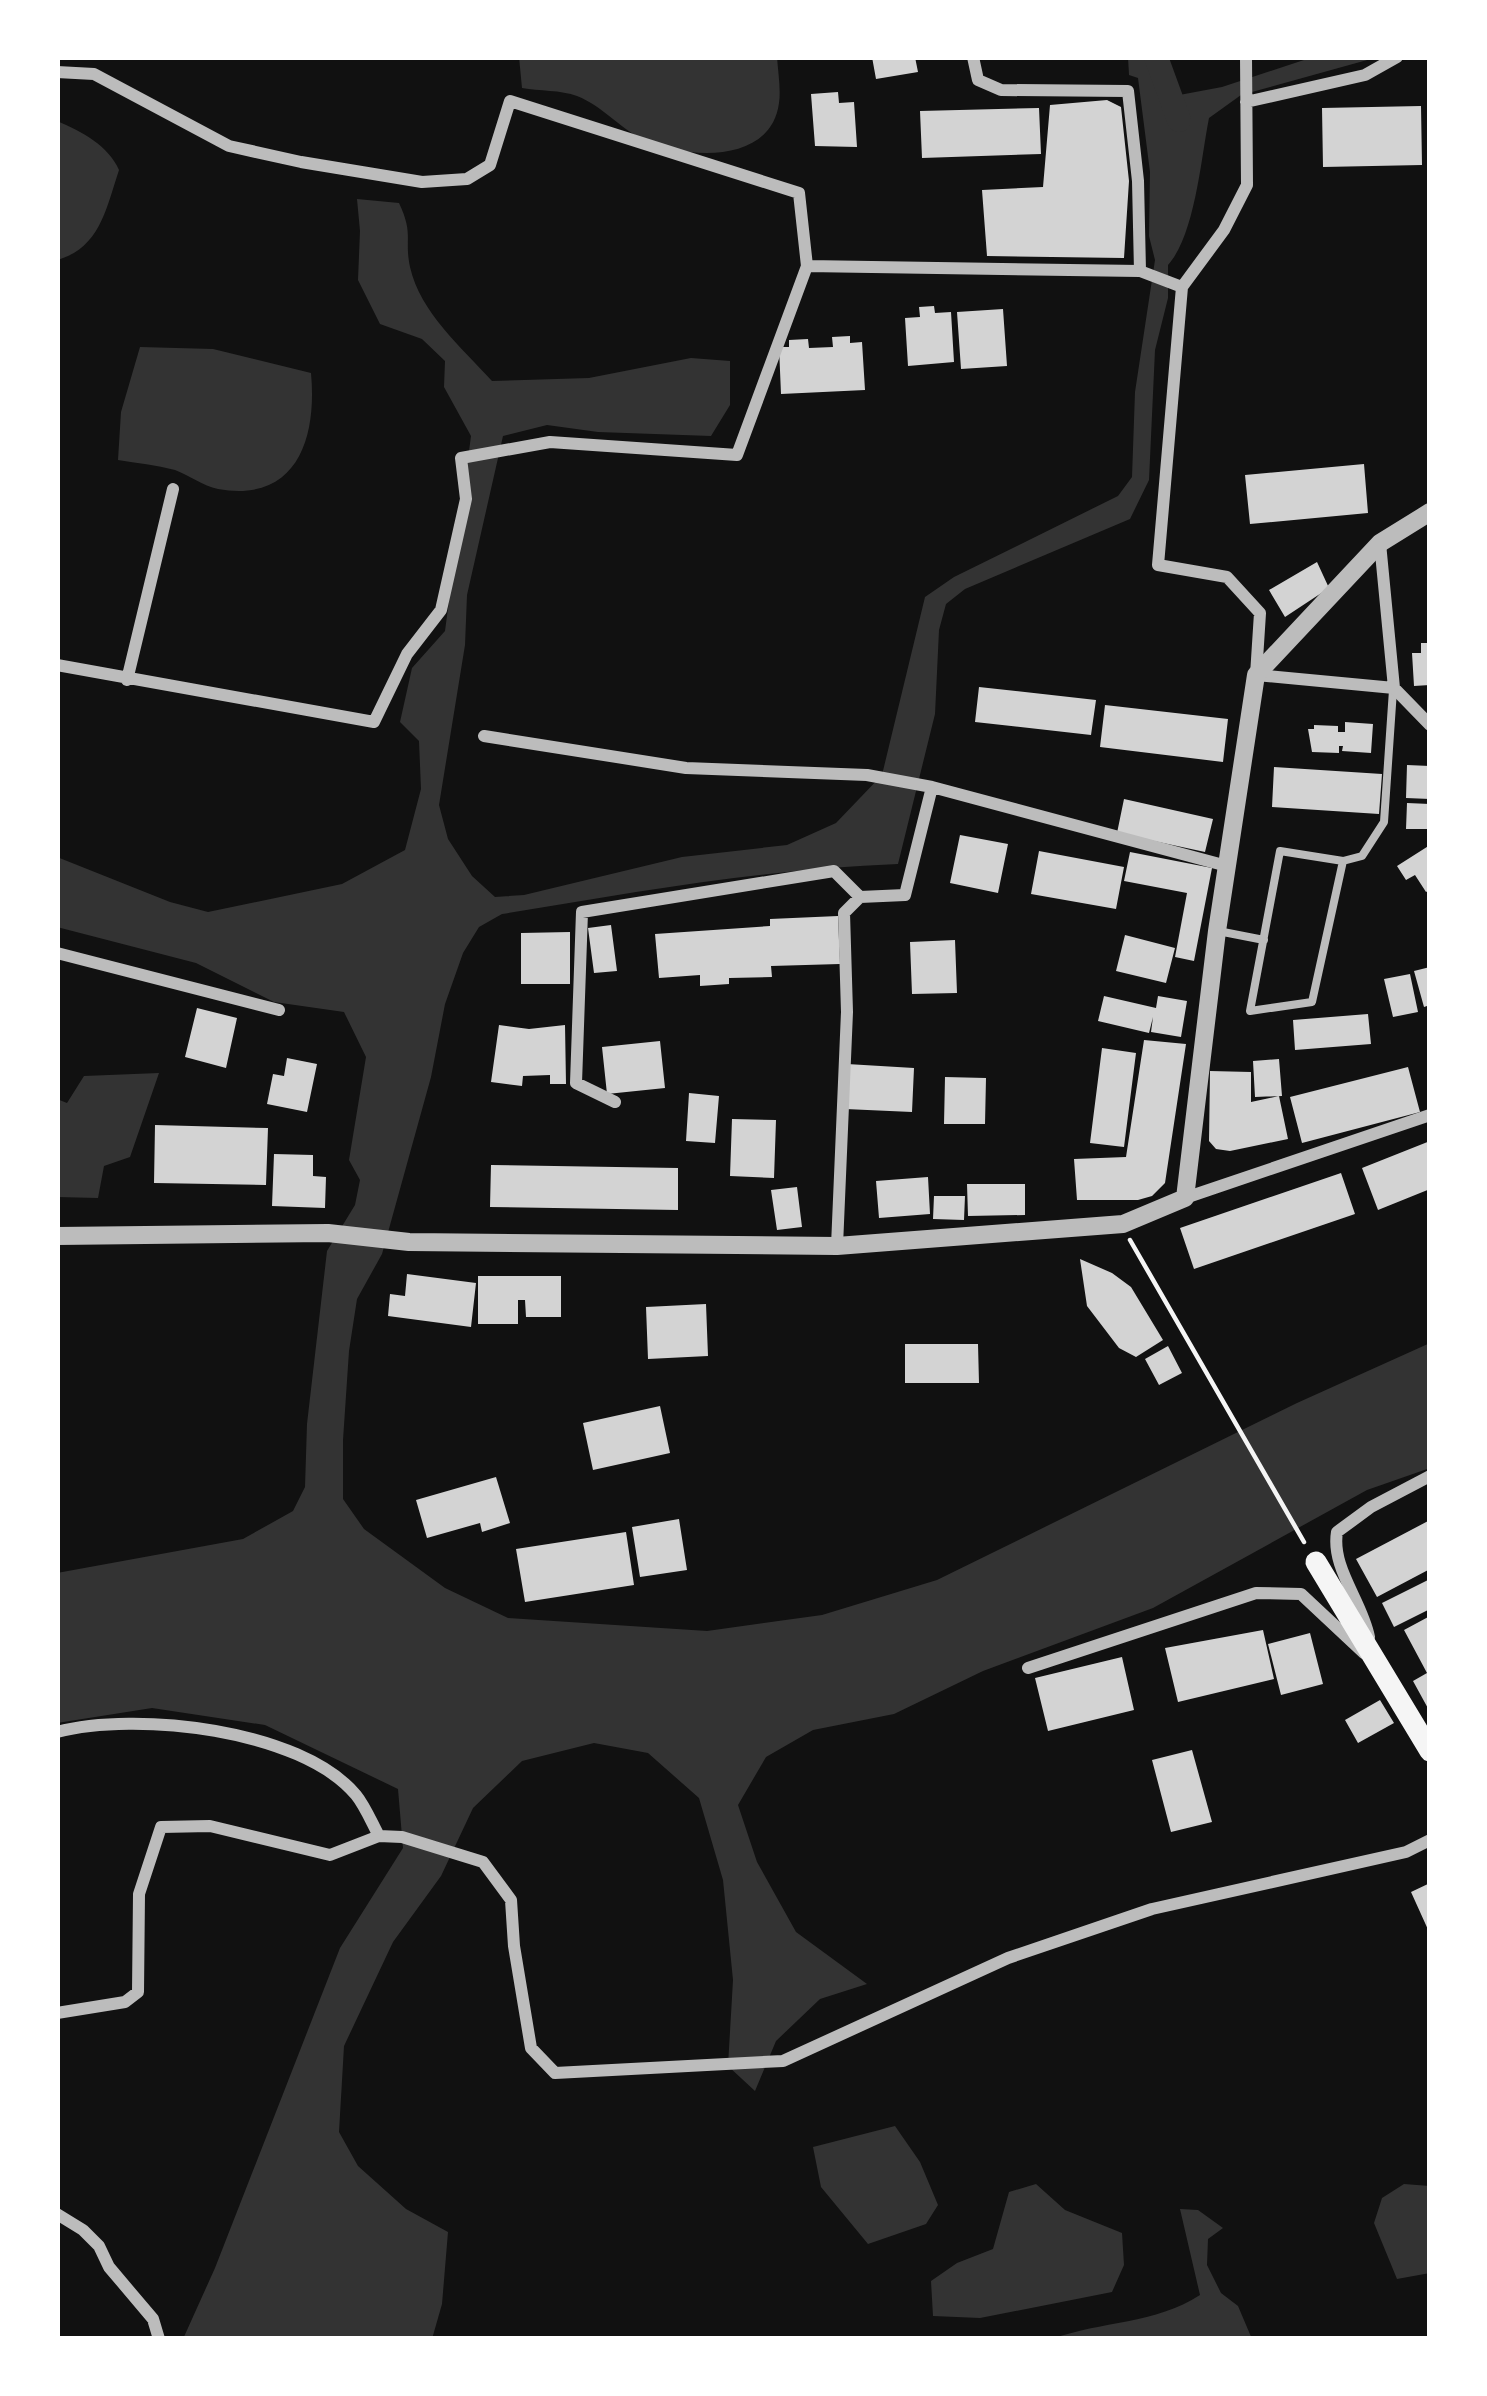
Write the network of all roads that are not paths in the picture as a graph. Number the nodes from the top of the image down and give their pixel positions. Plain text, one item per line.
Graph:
1 (973, 57) edge
2 (1246, 57) edge
3 (1396, 57) edge
4 (57, 72) edge
5 (1246, 102) junction
6 (807, 266) junction
7 (1145, 273) junction
8 (1176, 284) junction
9 (173, 489) dead end
10 (1430, 512) edge
11 (1380, 543) junction
12 (57, 665) edge
13 (1256, 675) junction
14 (127, 680) junction
15 (1394, 688) junction
16 (1430, 725) edge
17 (484, 736) dead end
18 (932, 787) junction
19 (1343, 861) junction
20 (1227, 866) junction
21 (860, 897) junction
22 (1216, 931) junction
23 (1264, 940) junction
24 (58, 954) edge
25 (279, 1010) dead end
26 (615, 1102) dead end
27 (1430, 1114) edge
28 (1185, 1198) junction
29 (57, 1236) edge
30 (837, 1246) junction
31 (1430, 1476) edge
32 (1316, 1562) road end
33 (1374, 1662) junction
34 (1028, 1667) dead end
35 (57, 1732) edge
36 (1430, 1751) edge
37 (379, 1836) junction
38 (1430, 1840) edge
39 (57, 2013) edge
40 (57, 2214) edge
41 (159, 2339) edge

1 - 7 street
2 - 5 street
3 - 5 street
4 - 6 street
5 - 8 street
6 - 7 street
6 - 14 street
7 - 8 street
8 - 13 street
9 - 14 street
10 - 11 street
11 - 13 street
11 - 15 street
12 - 14 street
13 - 15 street
13 - 20 street
15 - 16 street
15 - 19 lane
17 - 18 street
18 - 20 street
18 - 21 street
19 - 23 lane
19 - 23 lane
20 - 22 street
21 - 26 street
21 - 30 street
22 - 23 lane
22 - 28 street
24 - 25 street
27 - 28 street
28 - 30 street
29 - 30 street
31 - 33 street
32 - 33 main road
33 - 34 street
33 - 36 main road
35 - 37 street
37 - 38 street
37 - 39 street
40 - 41 street

